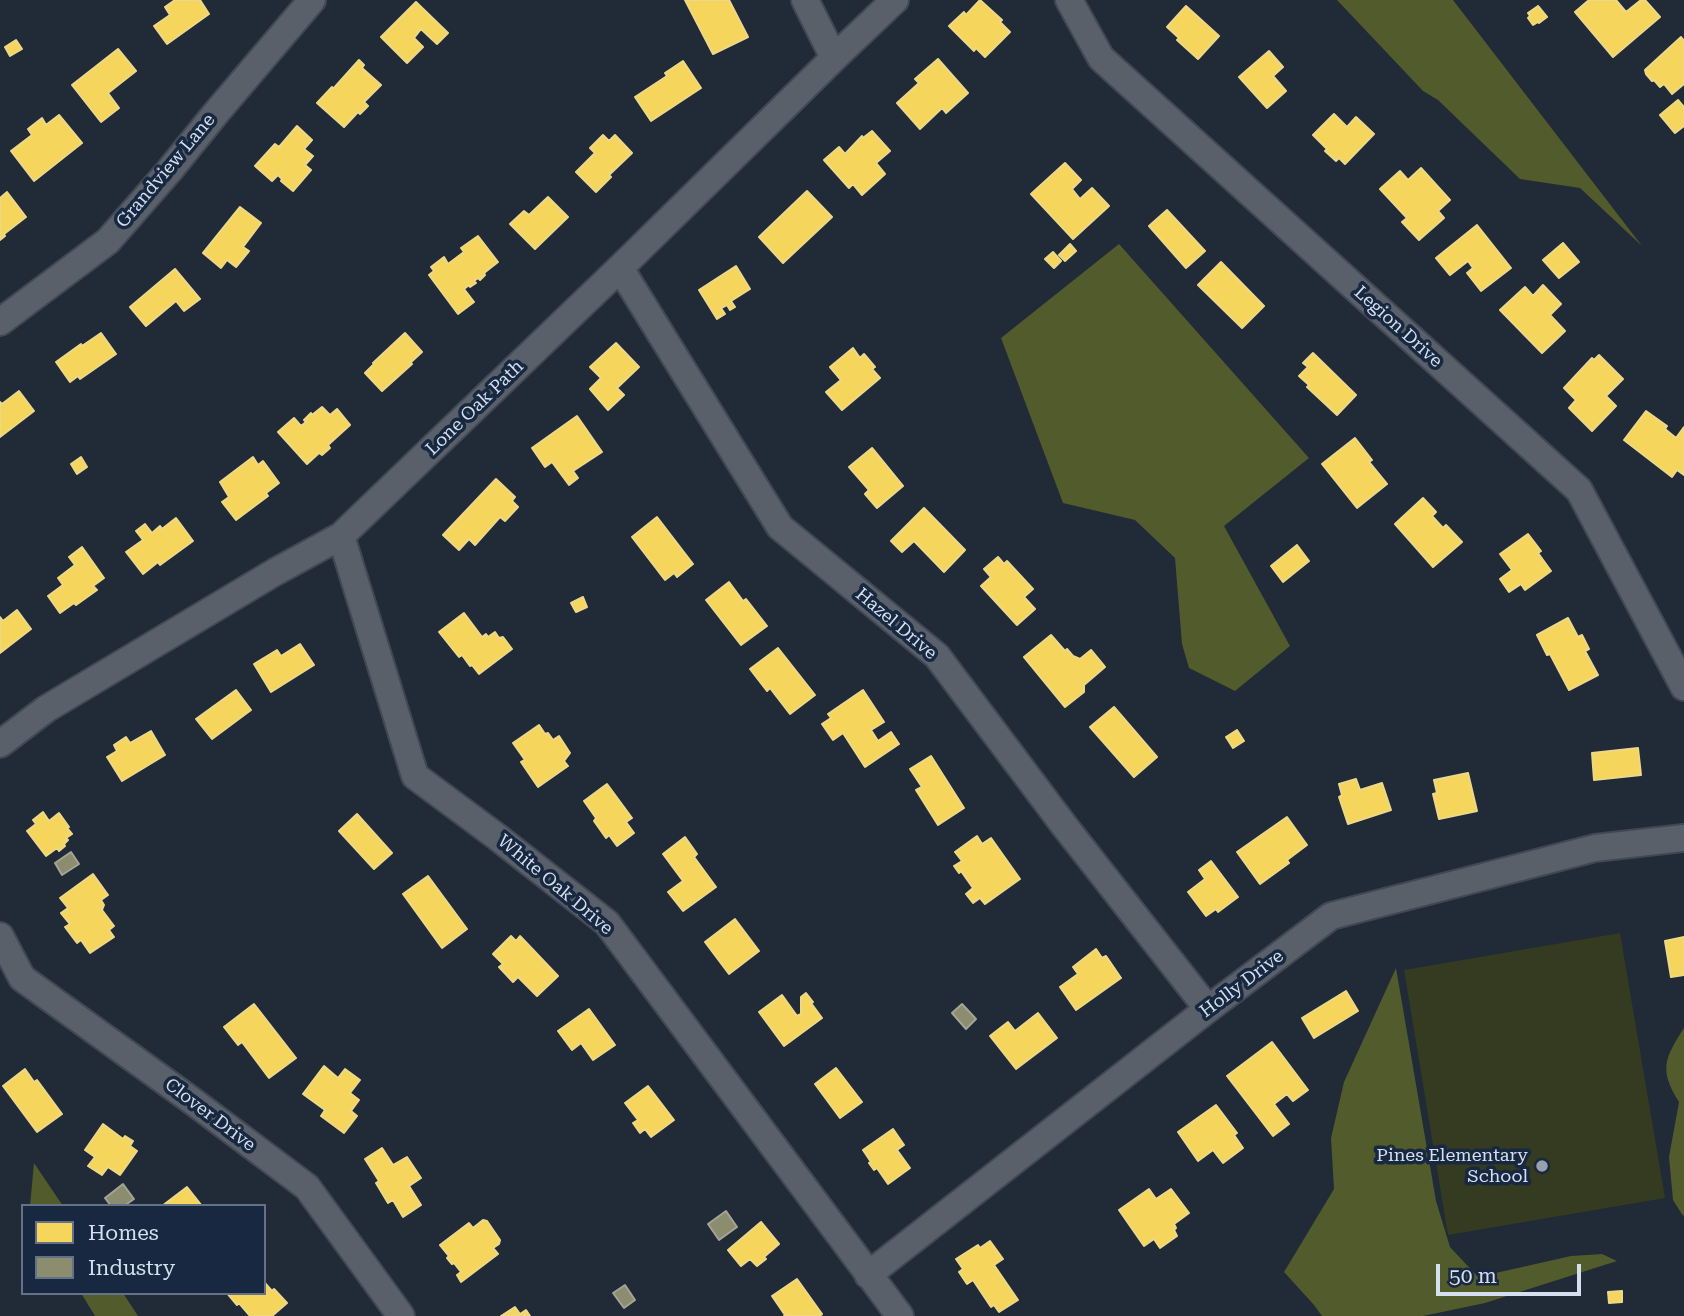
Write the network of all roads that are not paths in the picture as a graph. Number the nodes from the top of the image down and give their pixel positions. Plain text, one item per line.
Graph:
1 (312, 0) edge
2 (805, 0) edge
3 (895, 0) edge
4 (1069, 0) edge
5 (834, 58) junction
6 (620, 268) junction
7 (0, 322) edge
8 (341, 536) junction
9 (1684, 687) edge
10 (0, 744) edge
11 (1684, 838) edge
12 (0, 936) edge
13 (1208, 1009) junction
14 (868, 1275) junction
15 (401, 1316) edge
16 (900, 1316) edge

1 - 7 street, Grandview Lane
2 - 5 street
3 - 5 street, Lone Oak Path
4 - 9 street, Legion Drive
5 - 6 street, Lone Oak Path
6 - 8 street, Lone Oak Path
6 - 13 street, Hazel Drive
8 - 10 street, Lone Oak Path
8 - 14 street, White Oak Drive
11 - 13 street, Holly Drive
12 - 15 street, Clover Drive
13 - 14 street, Holly Drive
14 - 16 street, White Oak Drive

